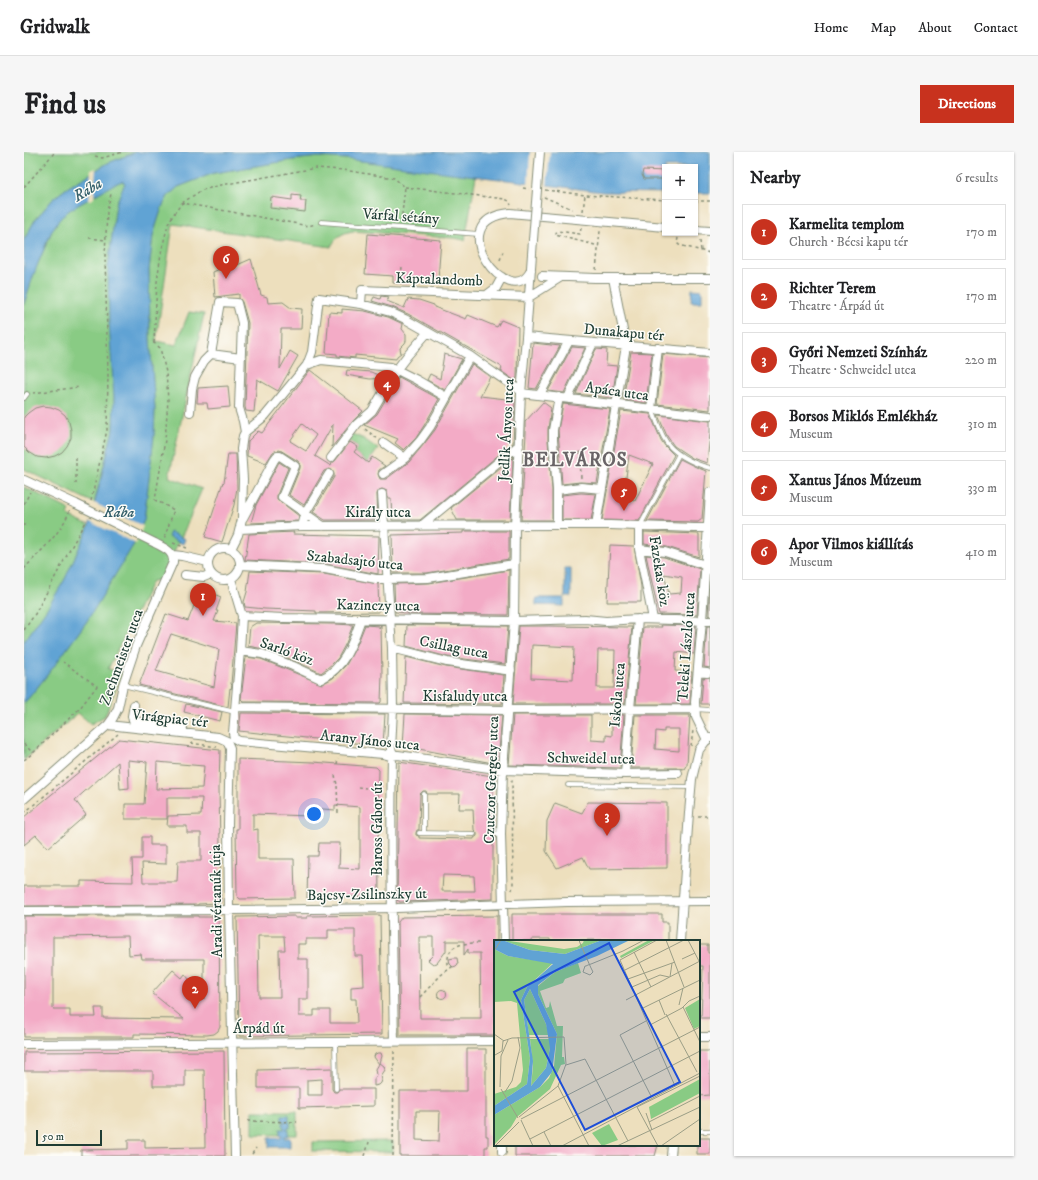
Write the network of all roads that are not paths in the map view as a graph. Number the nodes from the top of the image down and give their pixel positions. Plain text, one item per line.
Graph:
1 (540, 152) edge
2 (321, 222) road end
3 (662, 227) edge
4 (698, 230) edge
5 (710, 231) edge
6 (479, 234) junction
7 (532, 269) junction
8 (542, 276) dead end
9 (502, 277) junction
10 (562, 277) junction
11 (613, 278) junction
12 (710, 278) edge
13 (524, 290) dead end
14 (488, 294) junction
15 (530, 297) junction
16 (361, 304) junction
17 (428, 332) junction
18 (526, 337) junction
19 (569, 341) junction
20 (593, 343) junction
21 (626, 346) junction
22 (658, 348) junction
23 (710, 353) edge
24 (211, 354) junction
25 (470, 356) junction
26 (241, 358) junction
27 (306, 365) junction
28 (397, 369) junction
29 (521, 392) junction
30 (540, 394) junction
31 (446, 397) junction
32 (559, 397) junction
33 (568, 398) junction
34 (616, 405) junction
35 (651, 409) junction
36 (190, 412) dead end
37 (710, 416) edge
38 (245, 432) junction
39 (384, 443) road end
40 (519, 445) junction
41 (679, 454) junction
42 (331, 458) dead end
43 (405, 458) junction
44 (710, 468) edge
45 (329, 474) dead end
46 (383, 474) dead end
47 (24, 480) edge
48 (602, 489) junction
49 (557, 490) junction
50 (710, 492) edge
51 (382, 494) dead end
52 (305, 514) junction
53 (242, 519) junction
54 (558, 525) junction
55 (596, 525) junction
56 (302, 526) junction
57 (323, 526) junction
58 (384, 526) junction
59 (421, 526) junction
60 (516, 526) junction
61 (640, 527) junction
62 (709, 528) edge
63 (240, 530) junction
64 (231, 549) junction
65 (639, 549) junction
66 (173, 555) junction
67 (208, 556) junction
68 (707, 561) edge
69 (514, 564) junction
70 (240, 565) junction
71 (211, 574) junction
72 (185, 575) dead end
73 (231, 579) junction
74 (387, 579) junction
75 (242, 616) junction
76 (361, 619) junction
77 (638, 619) junction
78 (390, 620) junction
79 (653, 620) junction
80 (514, 621) junction
81 (706, 621) edge
82 (392, 648) junction
83 (240, 651) junction
84 (511, 670) junction
85 (698, 672) junction
86 (707, 673) dead end
87 (123, 685) junction
88 (134, 705) dead end
89 (393, 709) junction
90 (630, 709) junction
91 (695, 709) junction
92 (235, 710) junction
93 (507, 710) junction
94 (710, 710) edge
95 (108, 725) junction
96 (709, 739) edge
97 (230, 741) junction
98 (392, 755) junction
99 (503, 770) junction
100 (678, 773) dead end
101 (625, 774) junction
102 (568, 785) dead end
103 (691, 787) junction
104 (424, 794) dead end
105 (24, 799) edge
106 (419, 832) dead end
107 (424, 833) junction
108 (474, 834) dead end
109 (710, 901) edge
110 (683, 902) junction
111 (503, 904) junction
112 (391, 908) junction
113 (229, 910) junction
114 (24, 911) edge
115 (504, 940) edge
116 (680, 940) edge
117 (494, 1040) edge
118 (394, 1041) junction
119 (335, 1042) junction
120 (233, 1043) junction
121 (24, 1044) edge
122 (336, 1089) dead end
123 (672, 1146) edge
124 (235, 1156) edge
125 (671, 1156) edge

1 - 7 street, Jedlik Ányos utca, bridge
2 - 6 lane, Várfal sétány
3 - 6 street
4 - 5 street
6 - 9 street
7 - 9 street
7 - 15 street, Jedlik Ányos utca
8 - 10 street
9 - 14 street
10 - 11 street
10 - 15 street
11 - 12 street
11 - 21 street
13 - 15 street
14 - 15 street, Káptalandomb
14 - 16 street, Káptalandomb
15 - 18 street, Jedlik Ányos utca
16 - 17 street
16 - 27 street
17 - 25 street
17 - 28 street
18 - 19 street, Dunakapu tér
18 - 29 street, Jedlik Ányos utca
19 - 20 street, Dunakapu tér
19 - 30 street
20 - 21 street, Dunakapu tér
20 - 33 street
21 - 22 street, Dunakapu tér
21 - 34 street
22 - 23 street, Dunakapu tér
22 - 35 street
24 - 26 street
24 - 26 street
24 - 36 street
25 - 29 street
25 - 31 street
26 - 38 street
27 - 28 street
27 - 38 street
28 - 31 street
28 - 42 street
29 - 30 street, Apáca utca
29 - 40 street, Jedlik Ányos utca
30 - 32 street, Apáca utca
31 - 43 street
32 - 33 street, Apáca utca
32 - 49 street
33 - 34 street, Apáca utca
34 - 35 street, Apáca utca
34 - 48 street
35 - 37 street, Apáca utca
35 - 41 lane
38 - 53 street
39 - 43 street
40 - 59 street
40 - 60 street, Jedlik Ányos utca
41 - 44 lane
41 - 61 lane
43 - 46 street
45 - 52 street
47 - 66 street, bridge
48 - 49 street
48 - 55 street
49 - 54 street
50 - 62 street, Teleki László utca
51 - 58 street, Baross Gábor út
52 - 53 street
52 - 56 street
52 - 57 street
53 - 63 street
54 - 55 street, Király utca
54 - 60 street, Király utca
55 - 61 street, Király utca
56 - 57 street, Király utca
56 - 63 street, Király utca
57 - 58 street, Király utca
58 - 59 street, Király utca
58 - 74 street, Baross Gábor út
59 - 60 street, Király utca
60 - 69 street, Jedlik Ányos utca
61 - 62 street, Király utca
61 - 65 street, Fazekas köz
62 - 68 street, Teleki László utca
63 - 64 street
64 - 67 street
64 - 70 street
65 - 68 street
65 - 79 street, Fazekas köz
66 - 67 street
66 - 87 street, Zechmeister utca
67 - 71 street
68 - 81 street, Teleki László utca
69 - 74 street, Szabadsajtó utca
69 - 80 street, Jedlik Ányos utca
70 - 73 street
70 - 74 street, Szabadsajtó utca
71 - 72 street
71 - 73 street
73 - 75 street, Aradi vértanúk útja
74 - 78 street, Baross Gábor út
75 - 76 street, Kazinczy utca
75 - 83 street, Aradi vértanúk útja
76 - 78 street, Kazinczy utca
76 - 83 street, Sarló köz
77 - 79 street, Kazinczy utca
77 - 80 street, Kazinczy utca
77 - 90 street, Iskola utca
78 - 80 street, Kazinczy utca
78 - 82 street, Baross Gábor út
79 - 81 street, Kazinczy utca
80 - 84 street, Czuczor Gergely utca
81 - 85 street, Teleki László utca
82 - 84 street, Csillag utca
82 - 89 street, Baross Gábor út
83 - 92 street, Aradi vértanúk útja
84 - 93 street, Czuczor Gergely utca
85 - 86 street
85 - 91 street, Teleki László utca
87 - 92 lane
87 - 95 street, Zechmeister utca
88 - 97 street
89 - 92 street, Kisfaludy utca
89 - 93 street, Kisfaludy utca
89 - 98 street, Baross Gábor út
90 - 91 street, Kisfaludy utca
90 - 93 street, Kisfaludy utca
90 - 101 street, Iskola utca
91 - 94 lane
91 - 96 street, Teleki László utca
92 - 97 street, Aradi vértanúk útja
93 - 99 street, Czuczor Gergely utca
95 - 97 street, Virágpiac tér
95 - 105 street, Zechmeister utca
96 - 103 street, Teleki László utca
97 - 98 street, Arany János utca
97 - 113 street, Aradi vértanúk útja
98 - 99 street, Arany János utca
98 - 112 street, Baross Gábor út
99 - 101 street, Schweidel utca
99 - 111 street, Czuczor Gergely utca
100 - 101 street, Schweidel utca
102 - 103 lane, Schweidel utca
103 - 110 street, Teleki László utca
104 - 107 lane
106 - 107 lane
107 - 108 lane
109 - 110 street, Bajcsy-Zsilinszky út
110 - 111 street, Bajcsy-Zsilinszky út
110 - 116 street, Teleki László utca
111 - 112 street, Bajcsy-Zsilinszky út
111 - 115 street, Czuczor Gergely utca
112 - 113 street, Bajcsy-Zsilinszky út
112 - 118 street, Baross Gábor út
113 - 114 street, Bajcsy-Zsilinszky út
113 - 120 street, Aradi vértanúk útja
117 - 118 street, Árpád út
118 - 119 street, Árpád út
119 - 120 street, Árpád út
119 - 122 lane
120 - 121 street, Árpád út
120 - 124 street, Aradi vértanúk útja
123 - 125 street

